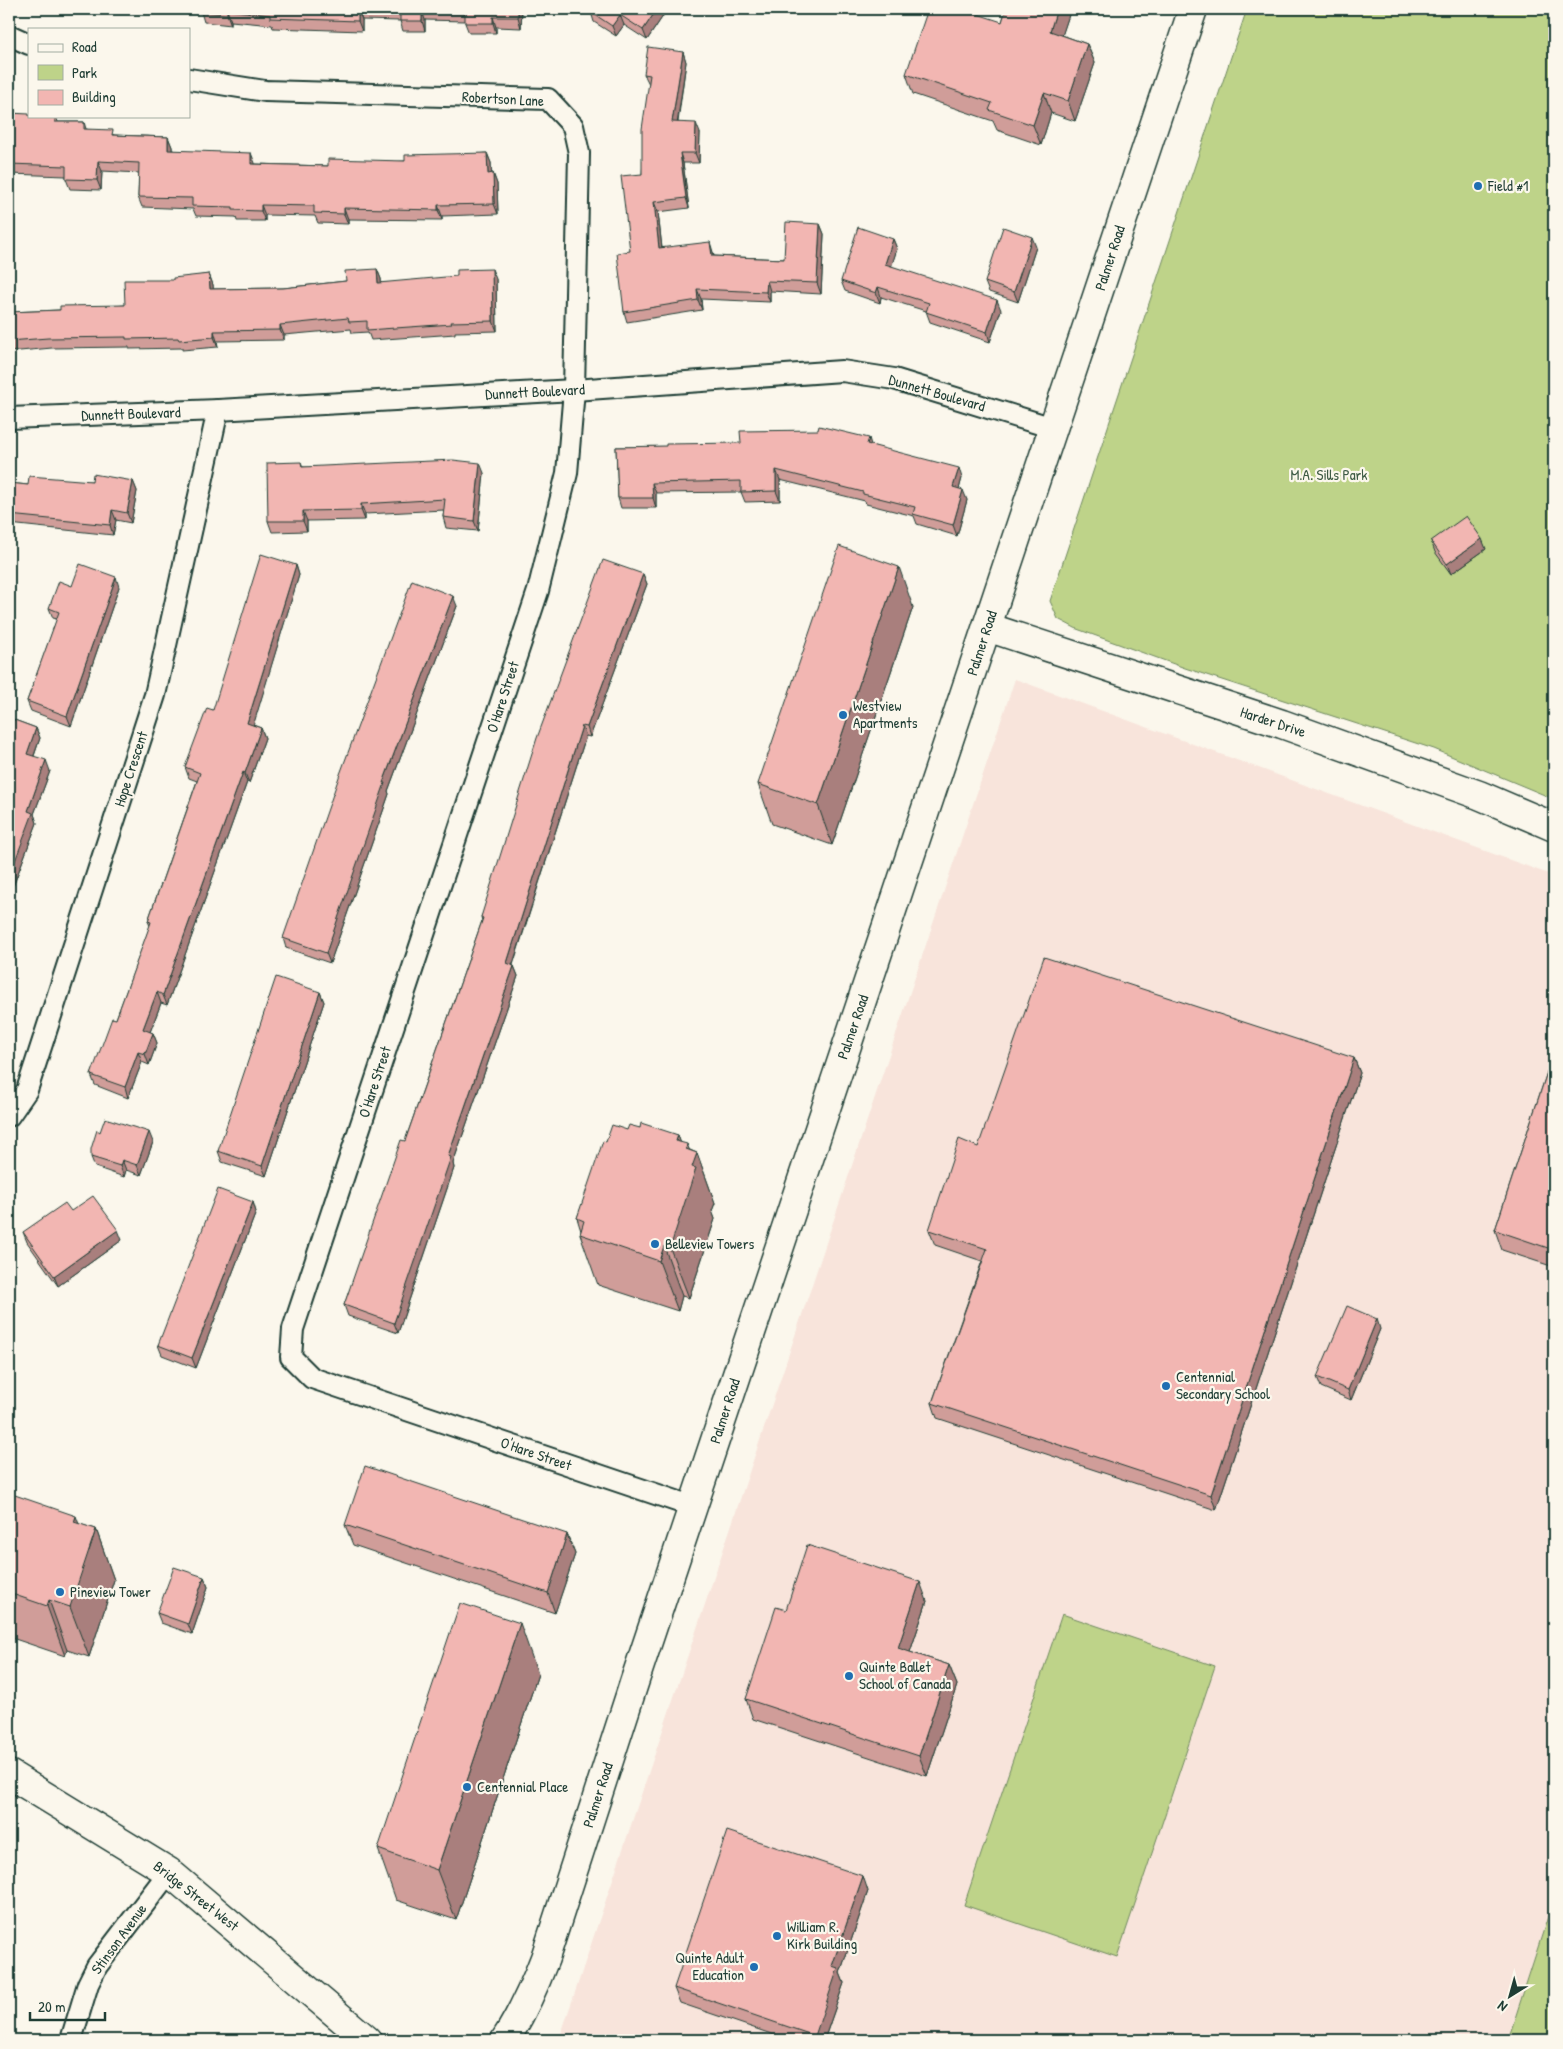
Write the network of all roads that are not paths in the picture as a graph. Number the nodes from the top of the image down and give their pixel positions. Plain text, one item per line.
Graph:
1 (1193, 9) edge
2 (9, 35) edge
3 (28, 44) edge
4 (190, 79) edge
5 (574, 390) junction
6 (218, 410) junction
7 (9, 418) edge
8 (1053, 428) junction
9 (987, 627) junction
10 (1554, 827) edge
11 (9, 1116) edge
12 (694, 1507) junction
13 (9, 1774) edge
14 (169, 1872) junction
15 (70, 2040) edge
16 (367, 2040) edge
17 (505, 2040) edge

1 - 8 street, Palmer Road
2 - 3 street
4 - 5 street, Robertson Lane
5 - 6 street, Dunnett Boulevard
5 - 8 street, Dunnett Boulevard
5 - 12 street, O'Hare Street
6 - 7 street, Dunnett Boulevard
6 - 11 street, Hope Crescent
8 - 9 street, Palmer Road
9 - 10 street, Harder Drive
9 - 12 street, Palmer Road
12 - 17 street, Palmer Road
13 - 14 street, Bridge Street West
14 - 15 street, Stinson Avenue
14 - 16 street, Bridge Street West

